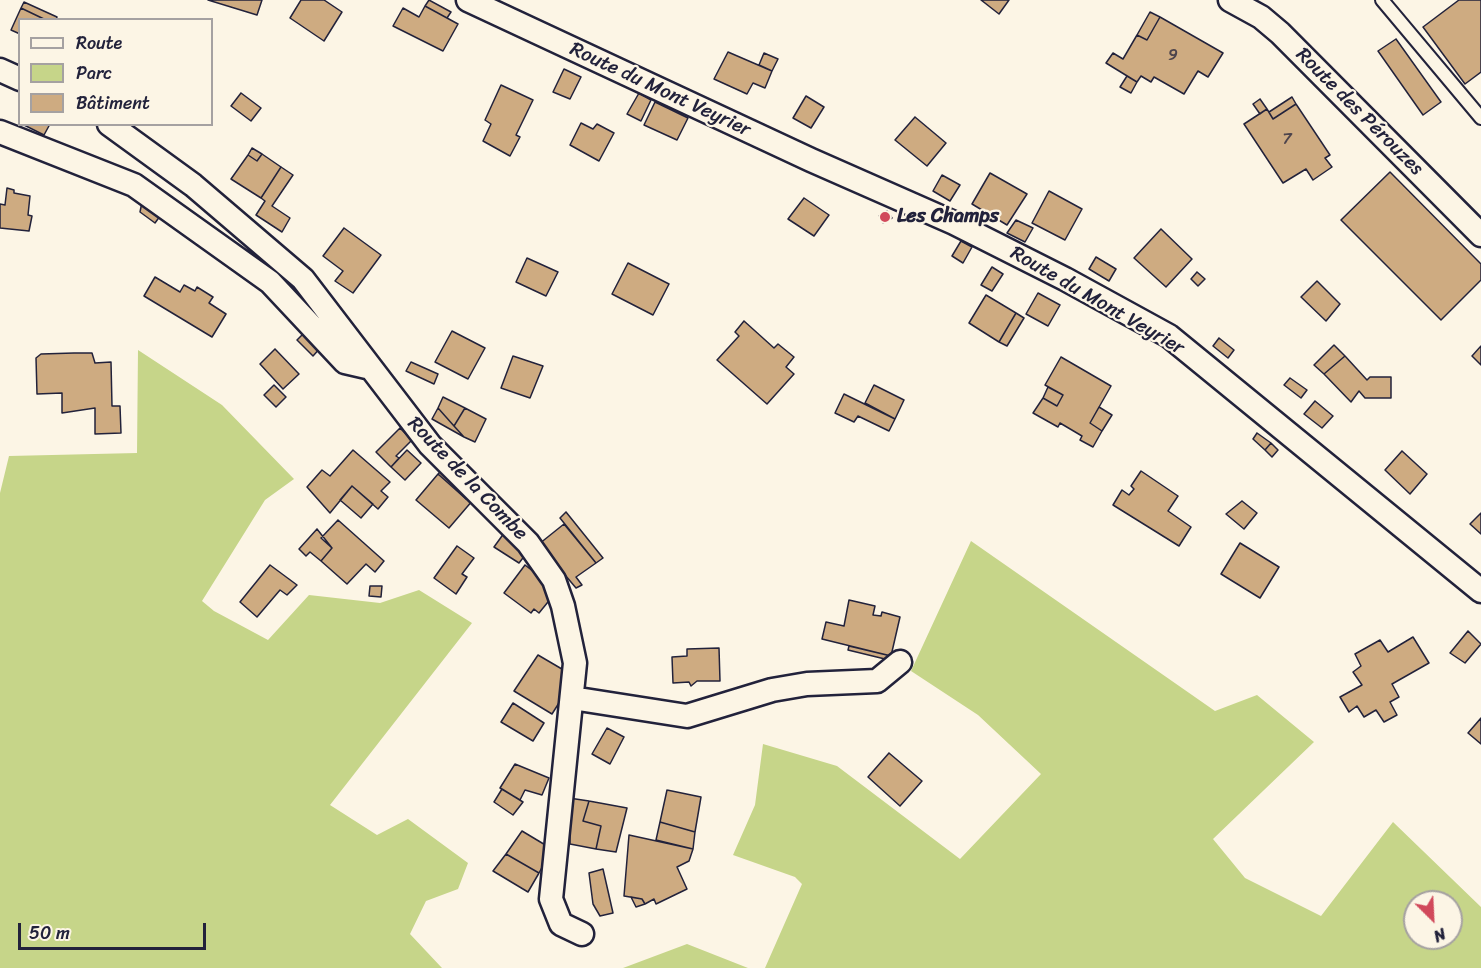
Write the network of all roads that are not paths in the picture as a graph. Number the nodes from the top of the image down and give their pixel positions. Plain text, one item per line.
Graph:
1 (468, 0) edge
2 (1230, 0) edge
3 (1382, 0) edge
4 (0, 70) edge
5 (18, 78) edge
6 (1481, 118) edge
7 (112, 126) edge
8 (0, 132) edge
9 (1481, 235) edge
10 (371, 368) junction
11 (1481, 591) edge
12 (900, 662) dead end
13 (572, 698) junction
14 (582, 934) dead end

1 - 11 street, Route du Mont Veyrier
2 - 9 street, Route des Pérouzes
3 - 6 lane
4 - 5 street
7 - 10 street, Route de la Combe
8 - 10 street
10 - 13 street, Route de la Combe
12 - 13 street
13 - 14 street, Route de la Combe

